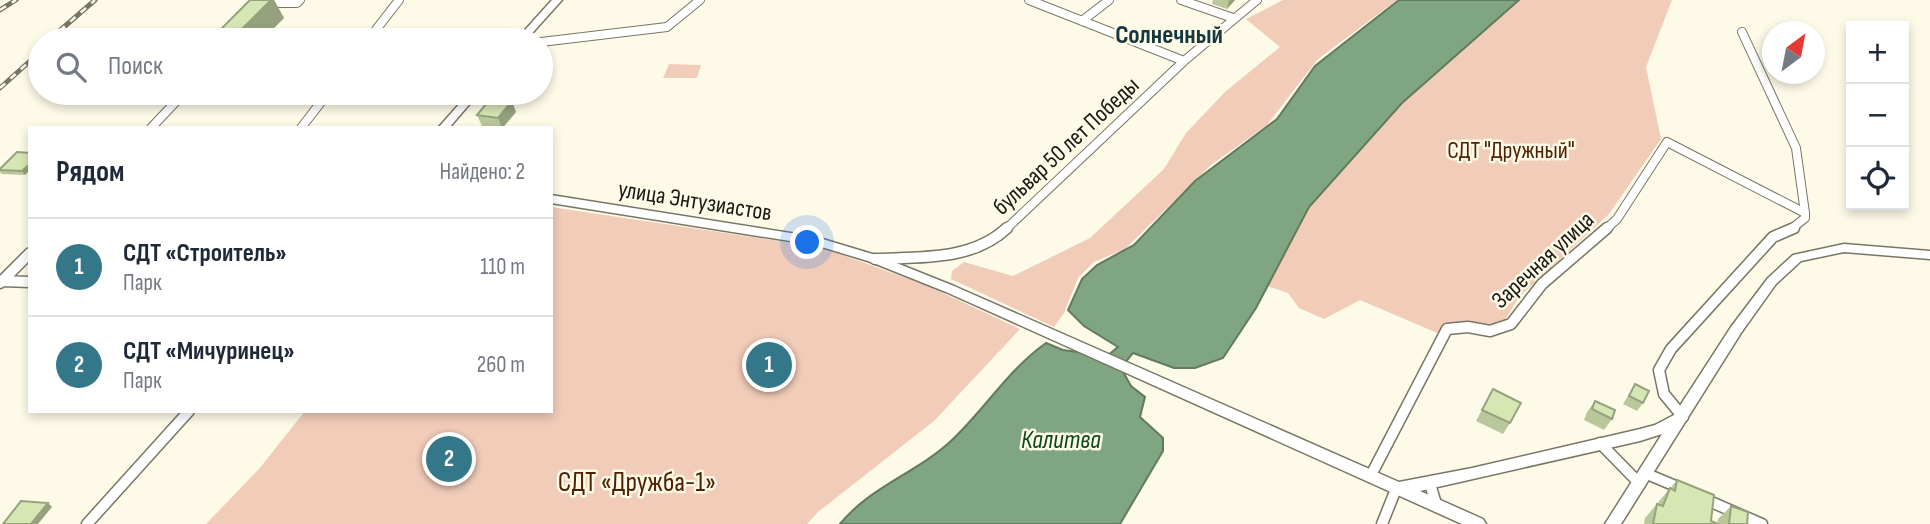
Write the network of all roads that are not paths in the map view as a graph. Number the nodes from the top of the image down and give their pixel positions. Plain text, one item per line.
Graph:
1 (300, 0) edge
2 (399, 0) edge
3 (557, 0) edge
4 (701, 0) edge
5 (1029, 0) edge
6 (1109, 0) edge
7 (1181, 0) edge
8 (1257, 0) edge
9 (270, 1) edge
10 (259, 12) edge
11 (1233, 18) junction
12 (1082, 21) junction
13 (377, 28) edge
14 (533, 28) edge
15 (1742, 32) dead end
16 (553, 40) edge
17 (1184, 61) junction
18 (173, 105) edge
19 (318, 105) edge
20 (463, 105) edge
21 (153, 126) edge
22 (302, 126) edge
23 (445, 126) edge
24 (553, 200) edge
25 (1803, 218) junction
26 (28, 255) edge
27 (1930, 255) edge
28 (875, 259) junction
29 (1, 282) edge
30 (28, 282) edge
31 (1212, 406) joint
32 (187, 413) edge
33 (1683, 417) junction
34 (1600, 443) junction
35 (1370, 477) junction
36 (1644, 479) junction
37 (1430, 484) junction
38 (1396, 489) junction
39 (1437, 507) junction
40 (87, 524) edge
41 (1382, 524) edge
42 (1478, 524) edge
43 (1612, 524) edge
44 (1762, 524) edge

1 - 9 street
2 - 13 street
3 - 14 main road
4 - 16 street
5 - 12 street
6 - 12 street
7 - 11 street
8 - 11 street, бульвар 50 лет Победы
9 - 10 street
11 - 17 street, бульвар 50 лет Победы
12 - 17 street
15 - 25 street
17 - 28 street, бульвар 50 лет Победы
18 - 21 street
19 - 22 street
20 - 23 main road
24 - 28 main road, улица Энтузиастов
25 - 33 street
25 - 35 street, Заречная улица
26 - 29 street
27 - 33 main road
28 - 31 main road, улица Энтузиастов
29 - 30 street
31 - 35 main road
32 - 40 street
33 - 34 main road
33 - 36 main road
34 - 36 street
34 - 37 main road
35 - 38 main road
36 - 43 main road
36 - 44 street
37 - 38 main road
37 - 39 street
38 - 39 main road
38 - 41 street
39 - 42 main road

